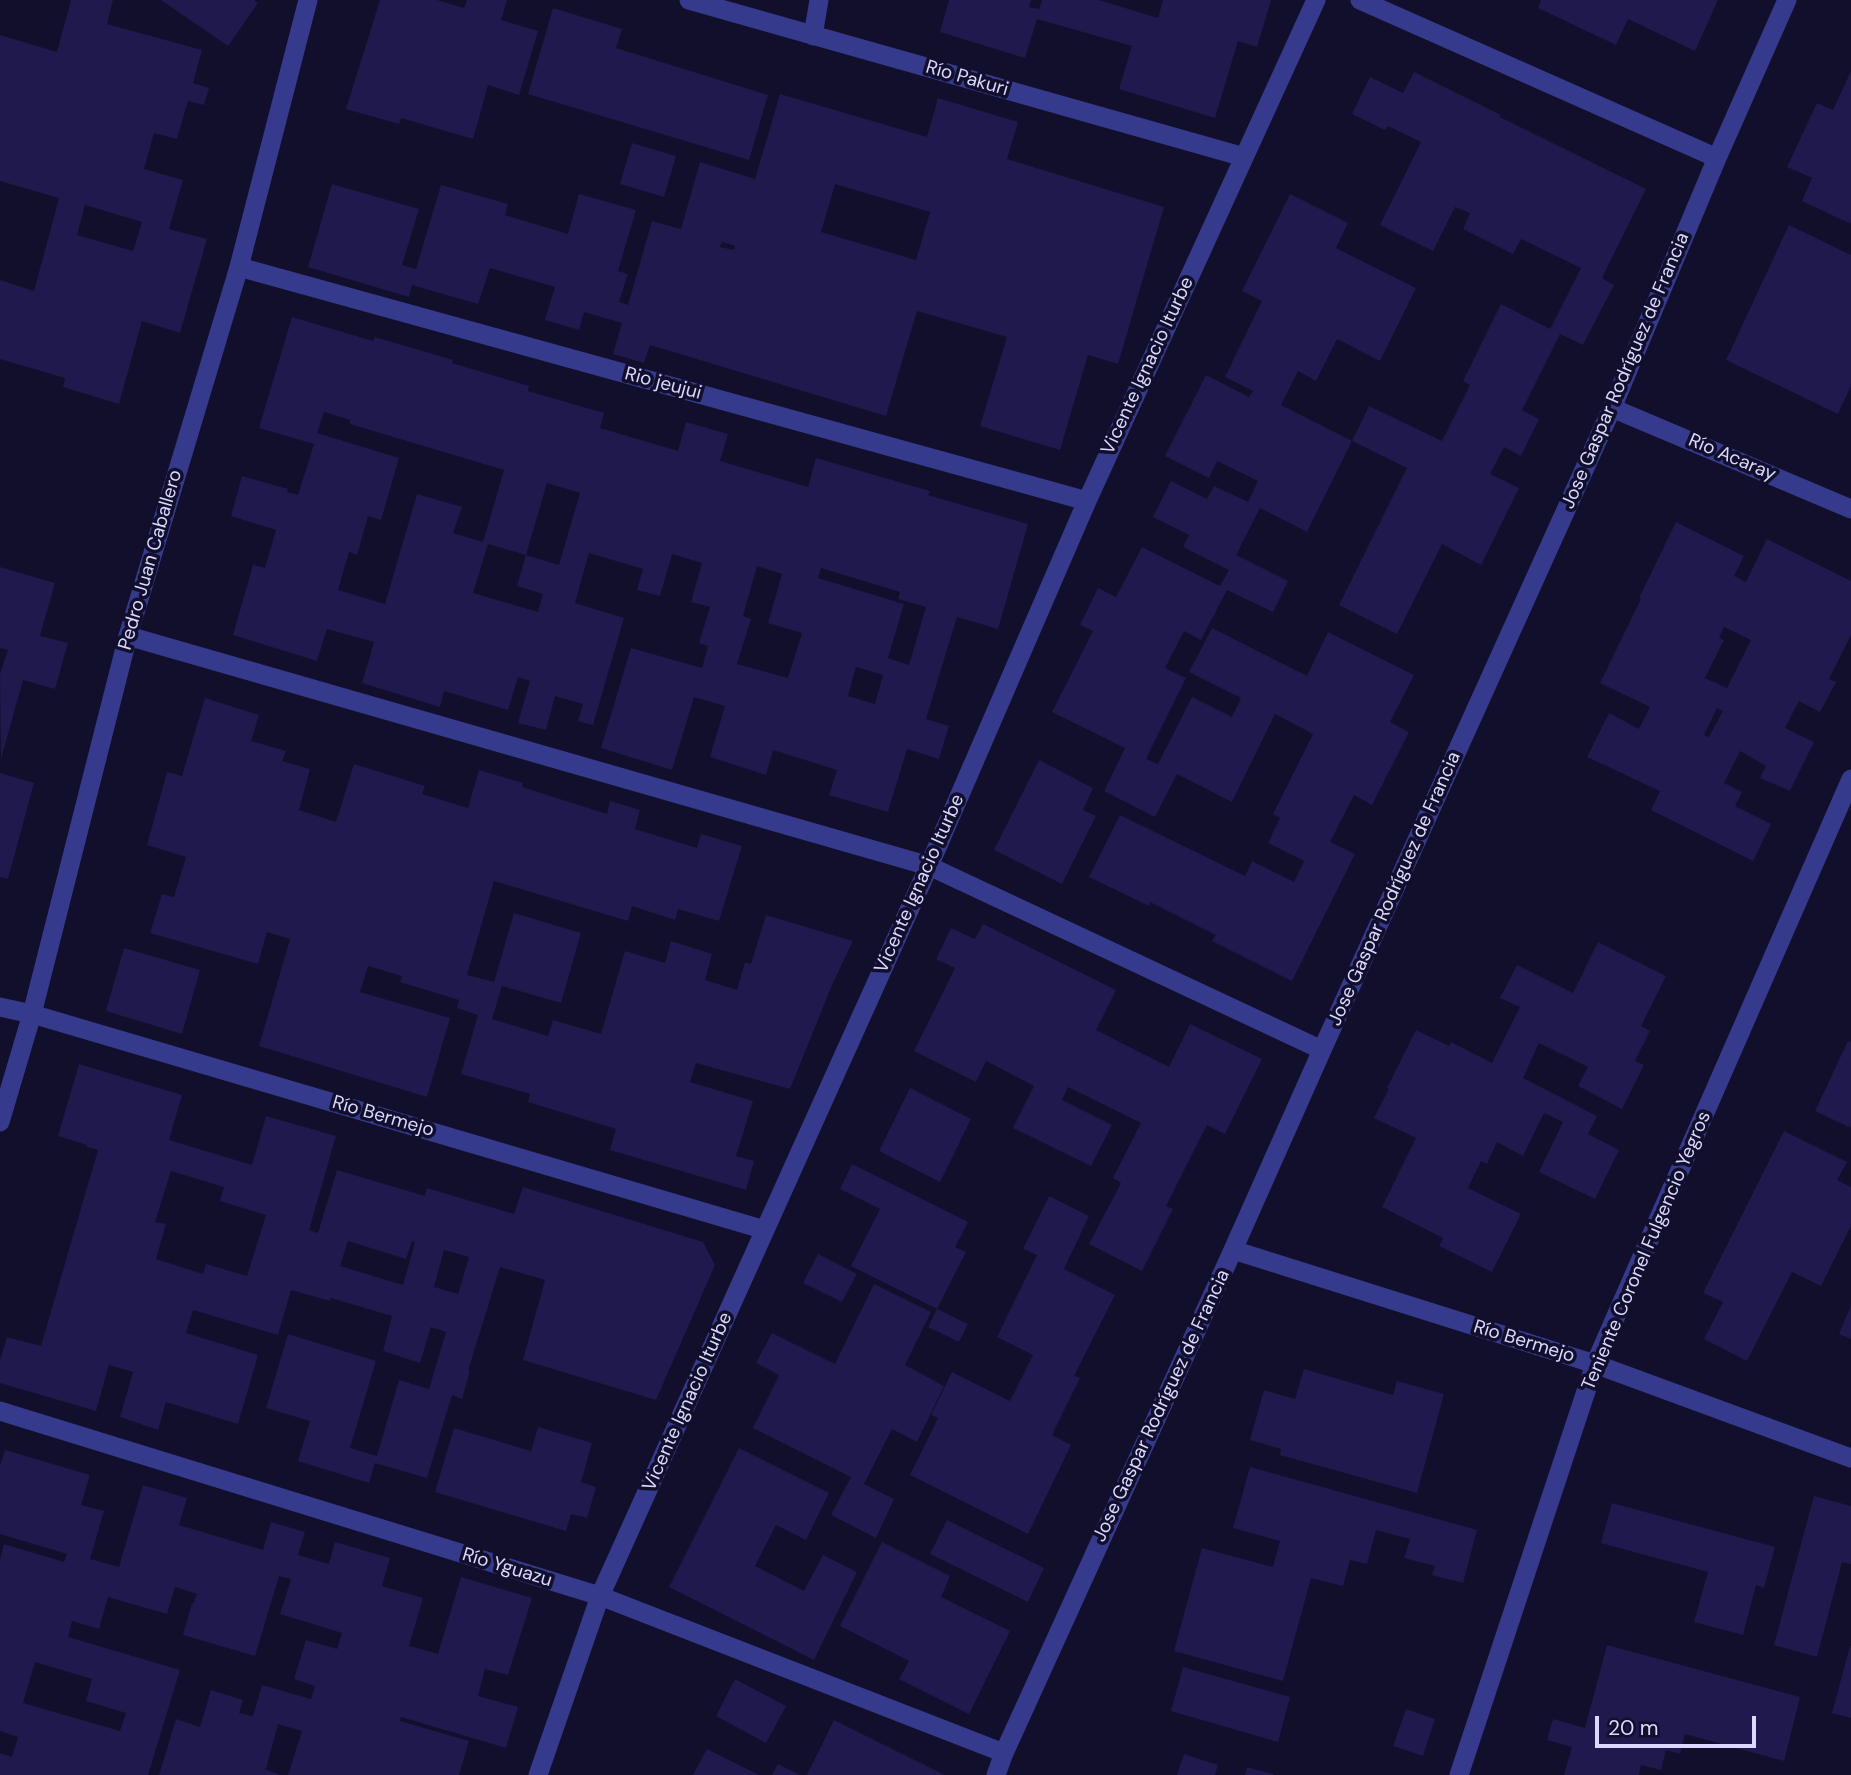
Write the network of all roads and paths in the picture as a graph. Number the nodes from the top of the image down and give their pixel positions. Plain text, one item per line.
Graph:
1 (308, 0) edge
2 (690, 0) edge
3 (819, 0) edge
4 (1316, 0) edge
5 (1360, 0) edge
6 (1787, 0) edge
7 (813, 36) junction
8 (1244, 157) junction
9 (1717, 158) junction
10 (239, 267) junction
11 (1612, 408) junction
12 (1087, 501) junction
13 (1851, 509) edge
14 (128, 636) junction
15 (1851, 779) edge
16 (929, 866) junction
17 (0, 1007) edge
18 (32, 1014) junction
19 (1322, 1050) junction
20 (0, 1122) edge
21 (765, 1230) junction
22 (1233, 1250) junction
23 (1595, 1364) junction
24 (0, 1411) edge
25 (1851, 1458) edge
26 (600, 1597) junction
27 (1004, 1753) junction
28 (538, 1775) edge
29 (996, 1775) edge
30 (1459, 1775) edge

1 - 10 street, Pedro Juan Caballero
2 - 7 street, Río Pakuri
3 - 7 street
4 - 8 street, Vicente Ignacio Iturbe
5 - 9 street
6 - 9 street, Jose Gaspar Rodríguez de Francia
7 - 8 street, Río Pakuri
8 - 12 street, Vicente Ignacio Iturbe
9 - 11 street, Jose Gaspar Rodríguez de Francia
10 - 12 street, Rio jeujui
10 - 14 street, Pedro Juan Caballero
11 - 13 street, Río Acaray
11 - 19 street, Jose Gaspar Rodríguez de Francia
12 - 16 street, Vicente Ignacio Iturbe
14 - 16 street
14 - 18 street, Pedro Juan Caballero
15 - 23 street, Teniente Coronel Fulgencio Yegros
16 - 19 street
16 - 21 street, Vicente Ignacio Iturbe
17 - 18 street, Río Bermejo
18 - 20 street, Pedro Juan Caballero
18 - 21 street, Río Bermejo
19 - 22 street, Jose Gaspar Rodríguez de Francia
21 - 26 street, Vicente Ignacio Iturbe
22 - 23 street, Río Bermejo
22 - 27 street, Jose Gaspar Rodríguez de Francia
23 - 25 street, Río Bermejo
23 - 30 street, Teniente Coronel Fulgencio Yegros
24 - 26 street, Río Yguazu
26 - 27 street, Río Yguazu
26 - 28 street, Vicente Ignacio Iturbe
27 - 29 street, Jose Gaspar Rodríguez de Francia

